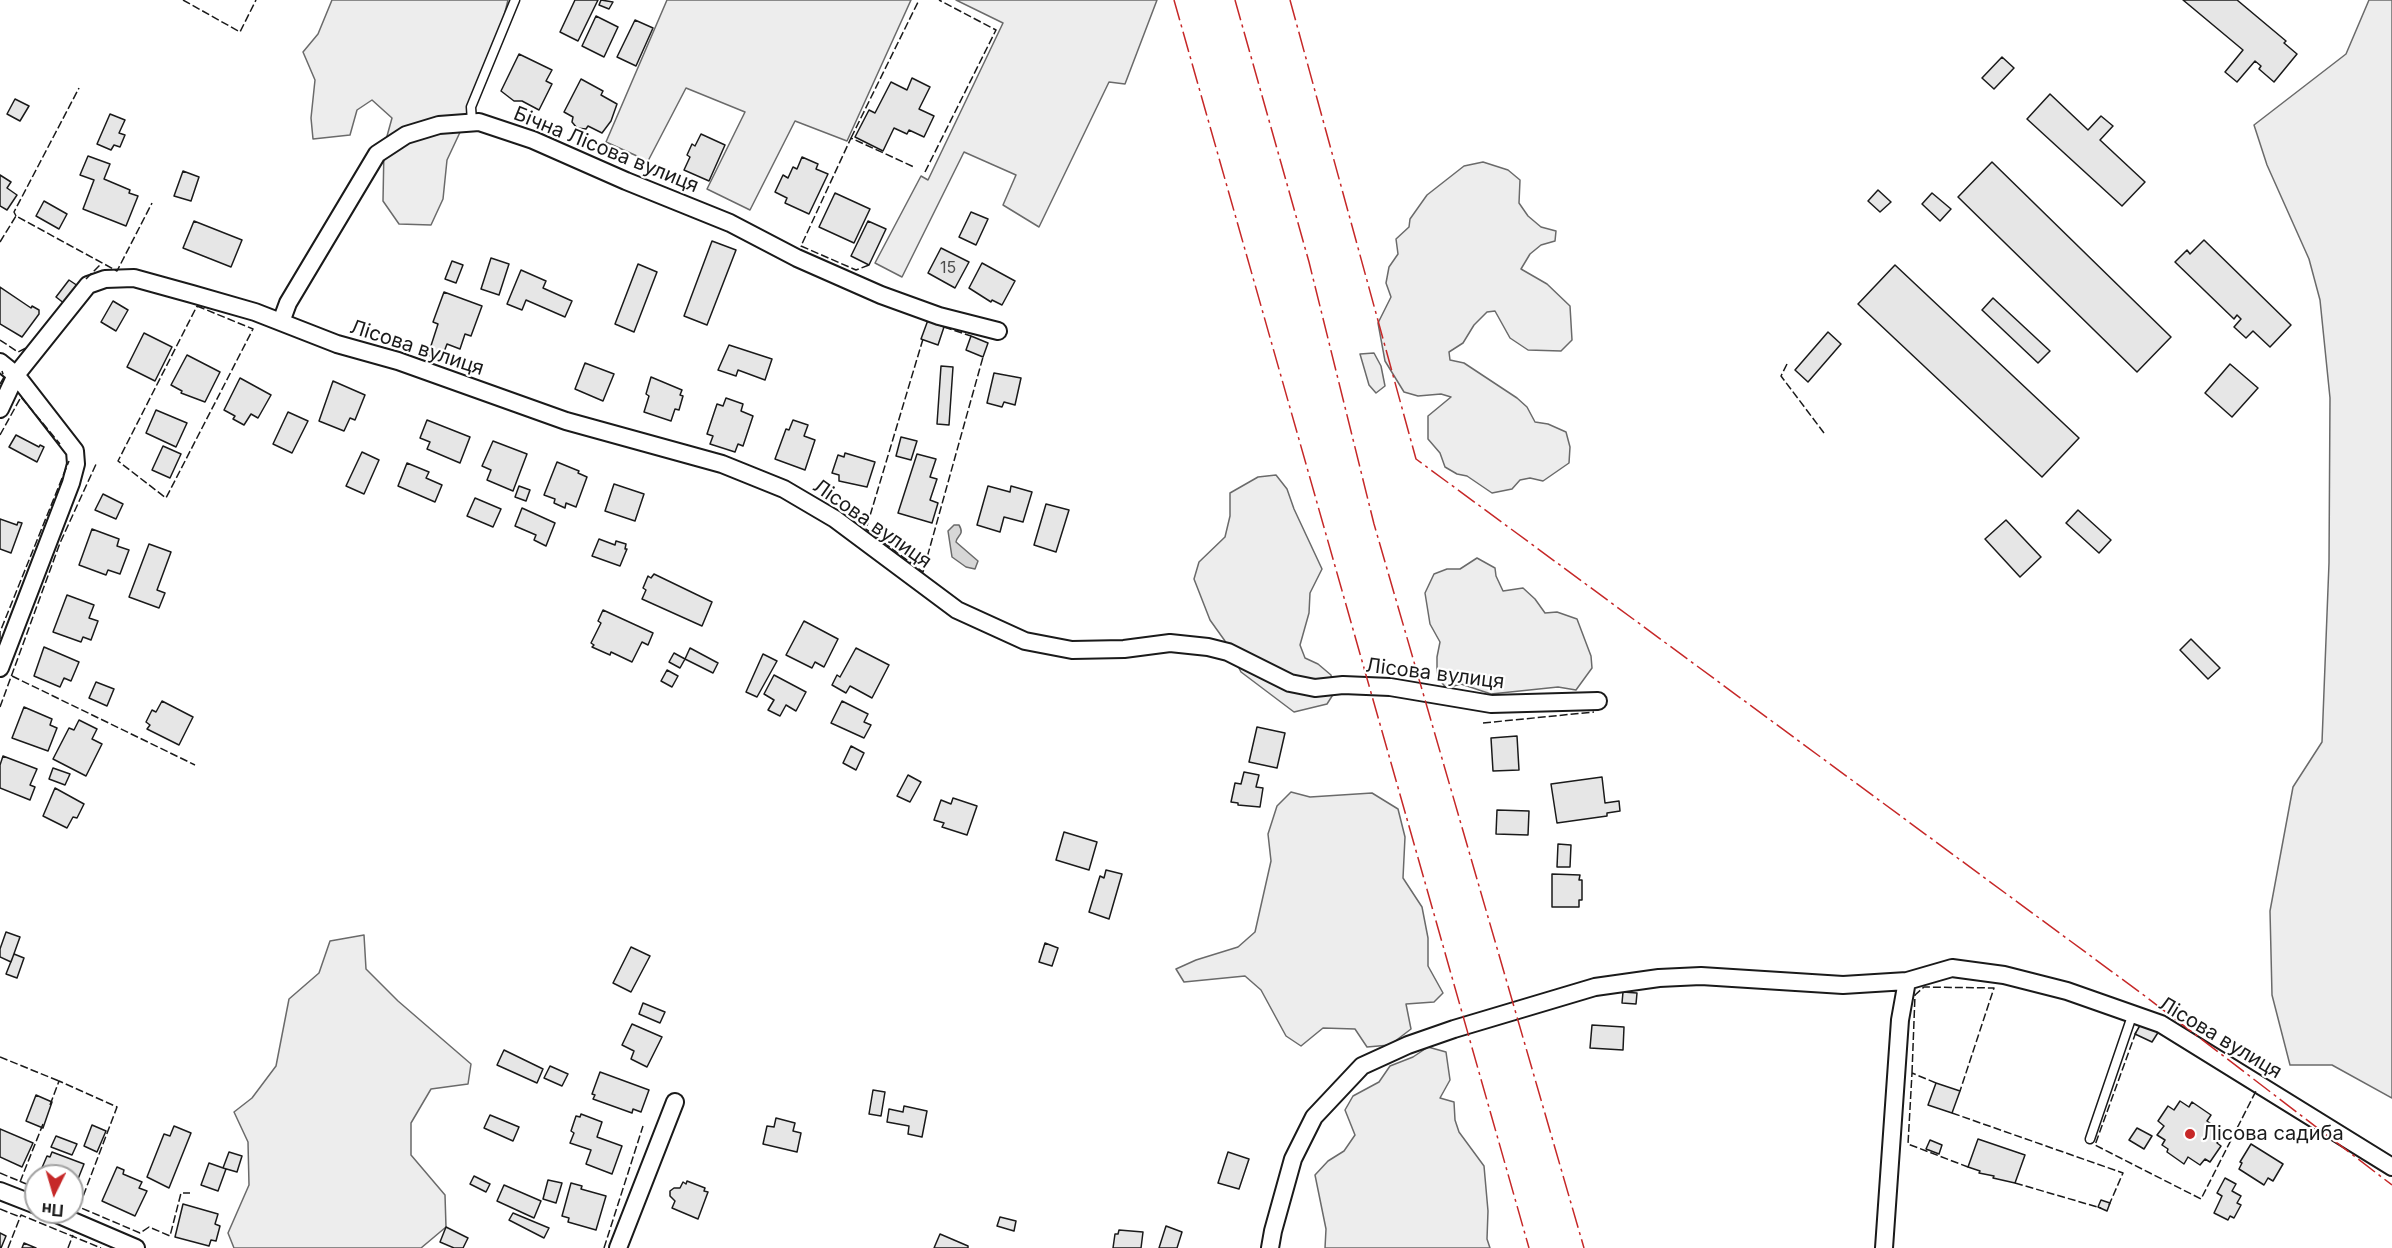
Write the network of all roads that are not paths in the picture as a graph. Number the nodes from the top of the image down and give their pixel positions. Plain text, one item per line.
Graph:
1 (515, 0) edge
2 (472, 122) junction
3 (281, 322) junction
4 (998, 331) dead end
5 (0, 362) edge
6 (16, 375) junction
7 (0, 408) edge
8 (0, 668) edge
9 (1599, 701) dead end
10 (1907, 981) junction
11 (2133, 1013) junction
12 (675, 1102) dead end
13 (2090, 1138) dead end
14 (2392, 1167) edge
15 (0, 1191) edge
16 (24, 1200) edge
17 (80, 1224) edge
18 (136, 1248) edge
19 (618, 1248) edge
20 (1270, 1248) edge
21 (1884, 1248) edge

1 - 2 lane
2 - 3 street, Бічна Лісова вулиця
2 - 4 street, Бічна Лісова вулиця
3 - 6 street, Лісова вулиця
3 - 9 street, Лісова вулиця
5 - 6 street
6 - 7 street, Лісова вулиця
6 - 8 street
10 - 11 street, Лісова вулиця
10 - 20 street, Лісова вулиця
10 - 21 street
11 - 13 lane
11 - 14 street, Лісова вулиця
12 - 19 street
15 - 16 street
17 - 18 street

